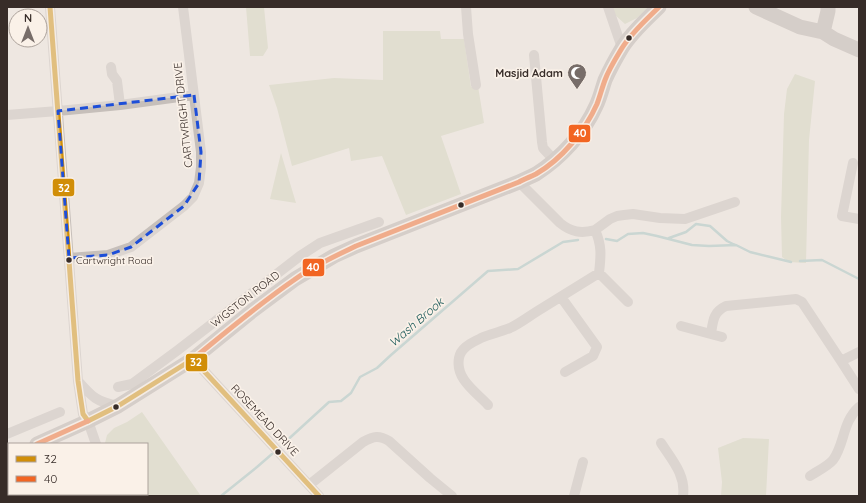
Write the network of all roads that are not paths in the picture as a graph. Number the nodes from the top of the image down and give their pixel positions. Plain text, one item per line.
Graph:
1 (50, 7) edge
2 (183, 7) edge
3 (466, 7) edge
4 (608, 7) edge
5 (659, 7) edge
6 (756, 7) edge
7 (828, 7) edge
8 (822, 32) junction
9 (622, 48) junction
10 (859, 50) edge
11 (534, 55) dead end
12 (111, 67) dead end
13 (476, 85) dead end
14 (194, 95) junction
15 (120, 105) junction
16 (58, 111) junction
17 (7, 115) edge
18 (554, 160) junction
19 (853, 164) dead end
20 (519, 182) junction
21 (735, 202) dead end
22 (859, 220) edge
23 (379, 222) dead end
24 (595, 230) junction
25 (352, 239) junction
26 (69, 258) junction
27 (599, 273) junction
28 (561, 298) junction
29 (628, 302) dead end
30 (248, 305) junction
31 (682, 326) dead end
32 (710, 334) junction
33 (722, 337) dead end
34 (859, 352) edge
35 (193, 359) junction
36 (841, 361) junction
37 (565, 372) dead end
38 (78, 381) junction
39 (118, 387) dead end
40 (859, 389) edge
41 (488, 405) dead end
42 (118, 406) junction
43 (859, 407) edge
44 (60, 412) dead end
45 (88, 421) junction
46 (7, 434) edge
47 (39, 443) edge
48 (96, 443) edge
49 (661, 444) dead end
50 (583, 462) dead end
51 (810, 476) dead end
52 (309, 485) junction
53 (319, 496) edge
54 (452, 496) edge
55 (574, 496) edge
56 (683, 496) edge

1 - 16 street
2 - 14 street, CARTWRIGHT DRIVE
3 - 13 street
4 - 9 street
5 - 9 main road, WIGSTON ROAD
6 - 8 main road
7 - 8 main road
8 - 10 main road
9 - 18 main road, WIGSTON ROAD
11 - 18 street
12 - 15 street
14 - 15 street
14 - 26 street, CARTWRIGHT DRIVE
15 - 16 street
16 - 17 street
16 - 26 street
18 - 20 main road, WIGSTON ROAD
19 - 22 street
20 - 24 street
20 - 25 main road, WIGSTON ROAD
21 - 24 street
23 - 25 street, WIGSTON ROAD
24 - 27 street
25 - 30 main road, WIGSTON ROAD
26 - 38 street
27 - 28 street
27 - 29 street
28 - 37 street
28 - 41 street
30 - 35 main road, WIGSTON ROAD
30 - 39 street, WIGSTON ROAD
31 - 32 street
32 - 33 street
32 - 36 street
34 - 36 street
35 - 42 main road, WIGSTON ROAD
35 - 52 street, ROSEMEAD DRIVE
36 - 40 street
38 - 42 street
38 - 45 street
42 - 45 main road, WIGSTON ROAD
43 - 51 street
44 - 46 street
45 - 47 main road, WIGSTON ROAD
45 - 48 street
49 - 56 street
50 - 55 street
52 - 53 street, ROSEMEAD DRIVE
52 - 54 street

